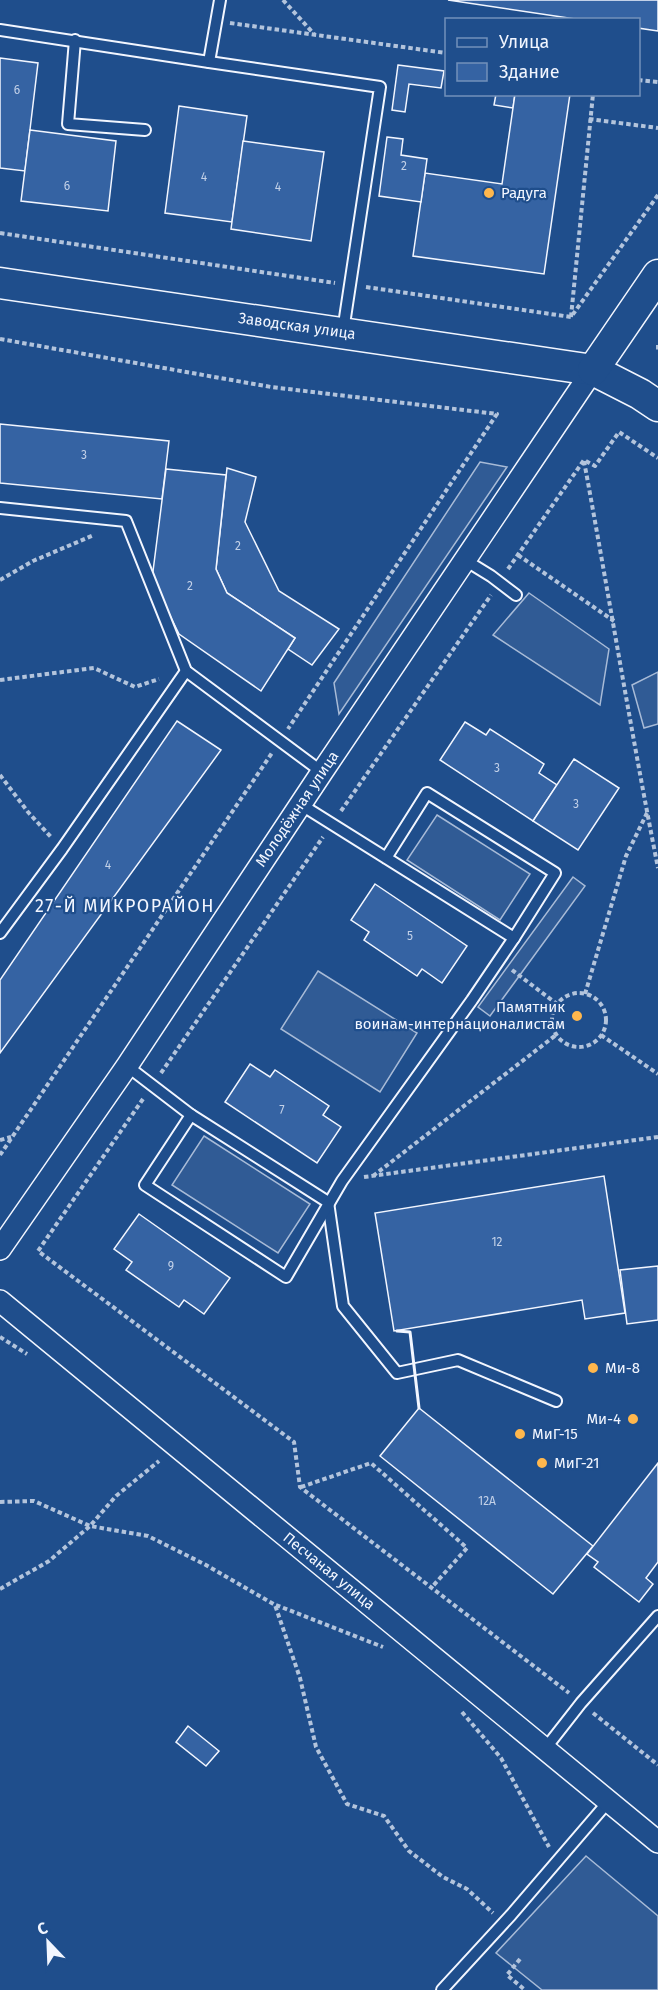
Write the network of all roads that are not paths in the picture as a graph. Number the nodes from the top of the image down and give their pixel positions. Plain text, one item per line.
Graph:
1 (220, 0) edge
2 (0, 30) edge
3 (75, 40) junction
4 (209, 62) junction
5 (145, 130) dead end
6 (658, 275) edge
7 (0, 283) edge
8 (343, 333) junction
9 (593, 370) junction
10 (658, 406) edge
11 (0, 508) edge
12 (465, 560) junction
13 (516, 595) dead end
14 (186, 671) junction
15 (322, 772) junction
16 (300, 804) junction
17 (386, 858) junction
18 (5, 918) edge
19 (0, 933) edge
20 (514, 938) junction
21 (127, 1066) junction
22 (191, 1115) junction
23 (328, 1202) junction
24 (0, 1249) edge
25 (0, 1300) edge
26 (556, 1401) dead end
27 (658, 1616) edge
28 (545, 1749) junction
29 (609, 1802) junction
30 (658, 1842) edge
31 (442, 1990) edge

1 - 4 lane
2 - 3 lane
3 - 4 lane
3 - 5 lane
4 - 8 lane
6 - 9 street
7 - 8 street, Заводская улица
8 - 9 street, Заводская улица
9 - 10 street, Заводская улица
9 - 12 street, Молодёжная улица
11 - 14 lane
12 - 13 lane
12 - 15 street, Молодёжная улица
14 - 15 lane
14 - 18 lane
15 - 16 street, Молодёжная улица
16 - 17 lane
16 - 21 street, Молодёжная улица
17 - 20 lane
17 - 20 lane
18 - 19 lane
20 - 23 lane
21 - 22 lane
21 - 24 street, Молодёжная улица
22 - 23 lane
22 - 23 lane
23 - 26 lane
25 - 28 street, Песчаная улица
27 - 28 lane
28 - 29 street, Песчаная улица
29 - 30 street, Песчаная улица
29 - 31 lane

